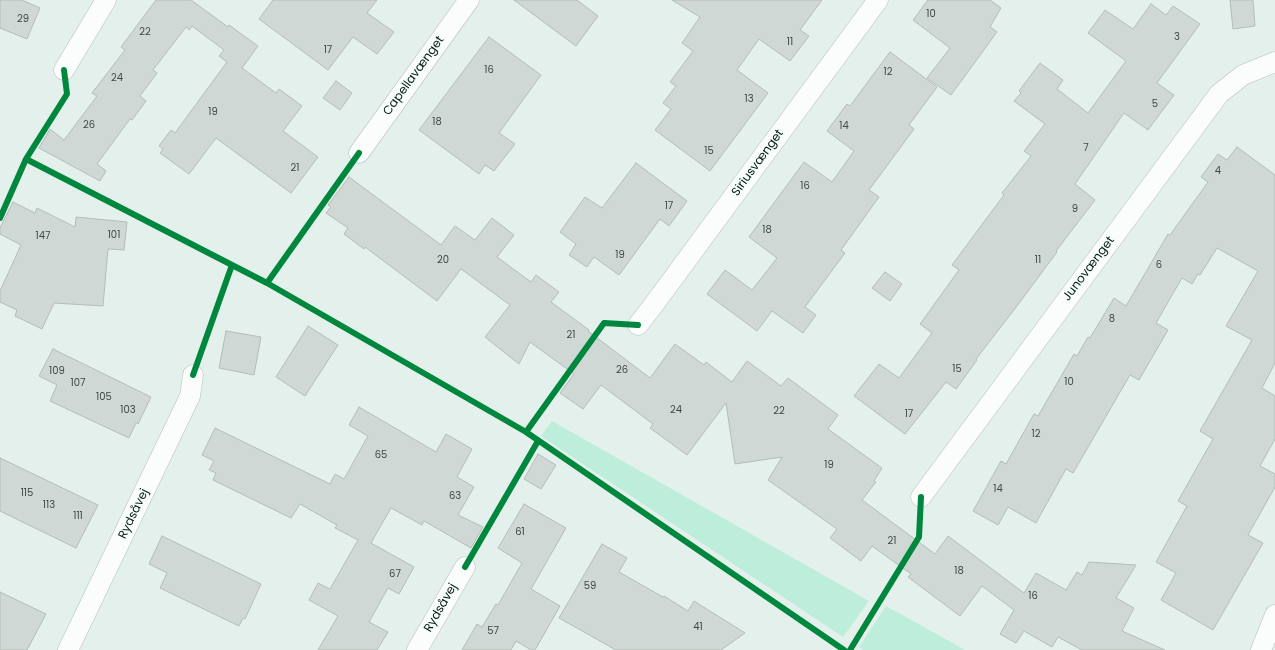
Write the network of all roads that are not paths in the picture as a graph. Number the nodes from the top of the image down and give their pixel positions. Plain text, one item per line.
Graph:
1 (106, 0) edge
2 (469, 0) edge
3 (878, 0) edge
4 (1275, 62) edge
5 (64, 70) dead end
6 (359, 153) dead end
7 (638, 325) dead end
8 (193, 375) dead end
9 (921, 497) dead end
10 (465, 567) dead end
11 (1275, 615) edge
12 (68, 650) edge
13 (417, 650) edge
14 (1261, 650) edge

1 - 5 street
2 - 6 street, Capellavænget
3 - 7 street, Siriusvænget
4 - 9 street, Junovænget
8 - 12 street, Rydsåvej
10 - 13 street, Rydsåvej
11 - 14 street

